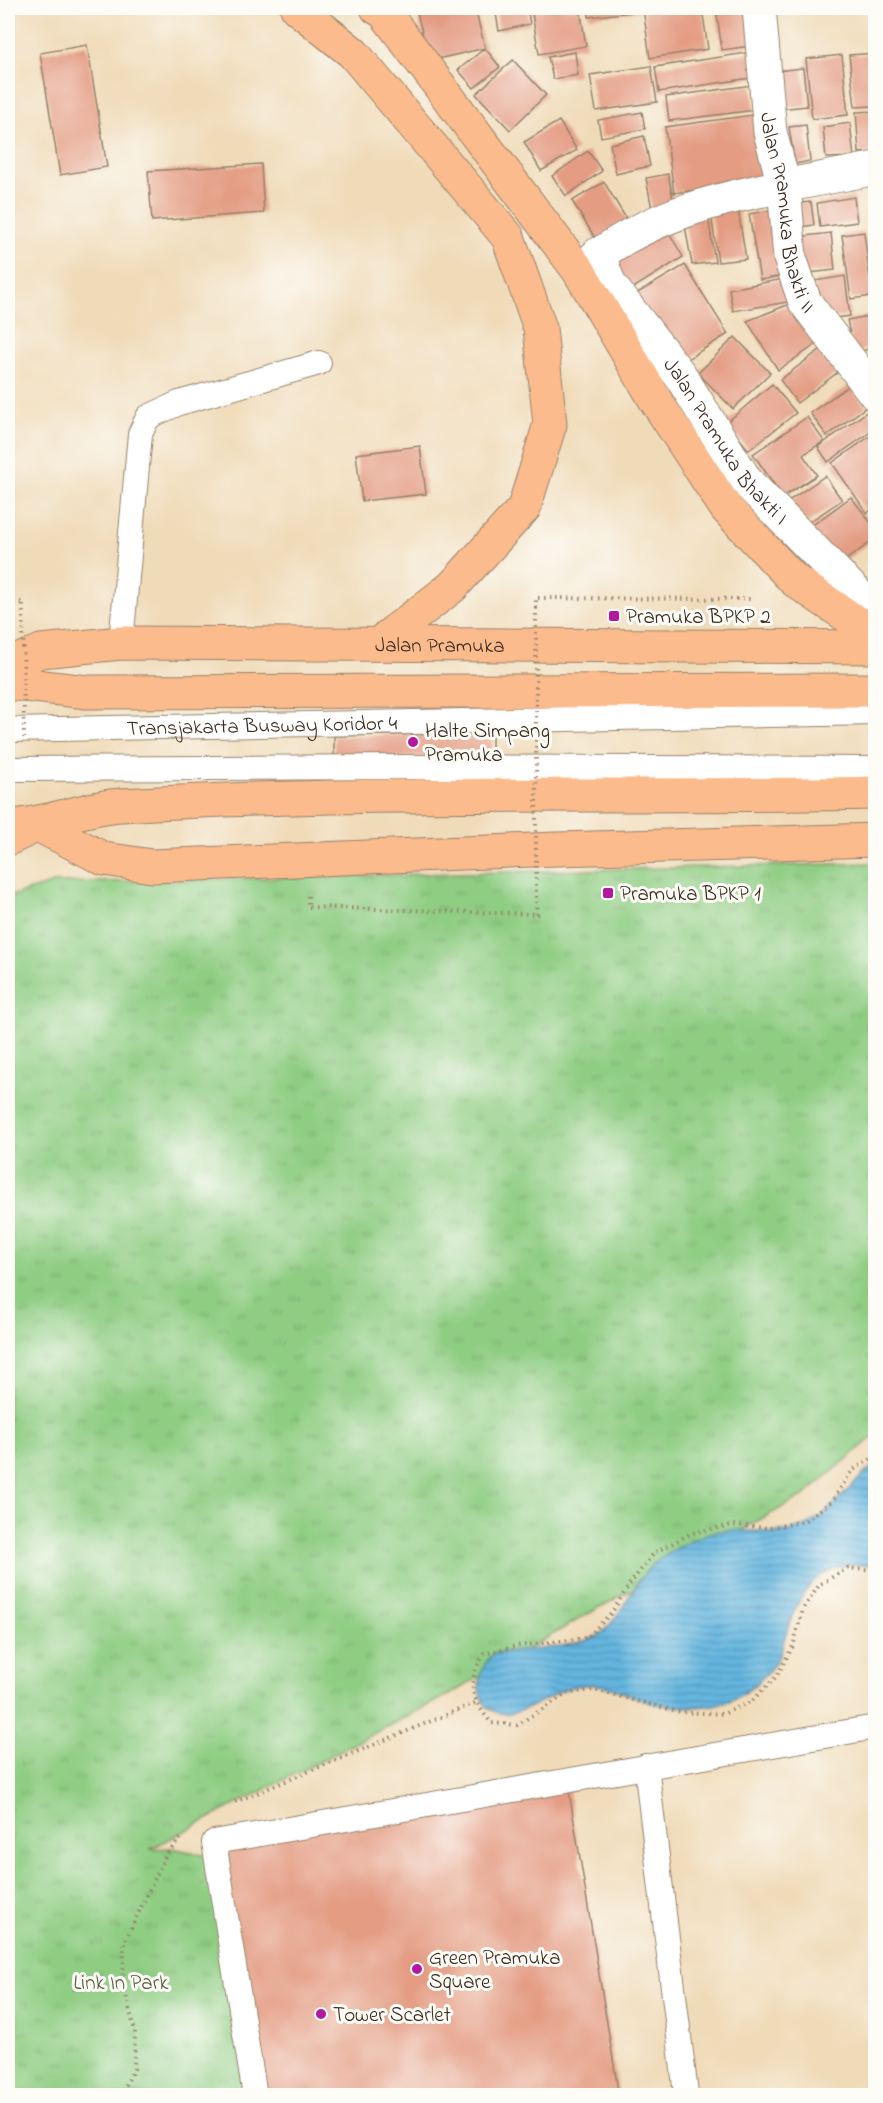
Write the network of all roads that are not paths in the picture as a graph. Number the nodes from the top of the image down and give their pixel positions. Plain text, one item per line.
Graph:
1 (297, 8) edge
2 (377, 8) edge
3 (759, 8) edge
4 (876, 168) edge
5 (784, 185) junction
6 (588, 263) junction
7 (319, 363) dead end
8 (876, 395) edge
9 (876, 613) edge
10 (876, 629) edge
11 (121, 643) junction
12 (378, 644) junction
13 (876, 647) edge
14 (8, 665) edge
15 (8, 683) edge
16 (876, 690) edge
17 (876, 713) edge
18 (16, 734) edge
19 (8, 769) edge
20 (876, 769) edge
21 (876, 793) edge
22 (22, 826) edge
23 (8, 839) edge
24 (876, 840) edge
25 (876, 1726) edge
26 (646, 1766) junction
27 (686, 2094) dead end
28 (255, 2096) edge

1 - 12 main road
2 - 6 main road
3 - 5 street, Jalan Pramuka Bhakti II
4 - 5 street
5 - 6 street
5 - 8 street, Jalan Pramuka Bhakti II
6 - 9 street, Jalan Pramuka Bhakti I
6 - 10 main road
7 - 11 lane
11 - 12 main road, Jalan Pramuka
11 - 14 main road, Jalan Pramuka
12 - 13 main road, Jalan Pramuka
15 - 16 main road
17 - 18 lane, Transjakarta Busway Koridor 4
19 - 20 lane, Transjakarta Busway Koridor 4
21 - 22 main road
22 - 23 main road
22 - 24 main road
25 - 26 lane
26 - 27 lane
26 - 28 lane

